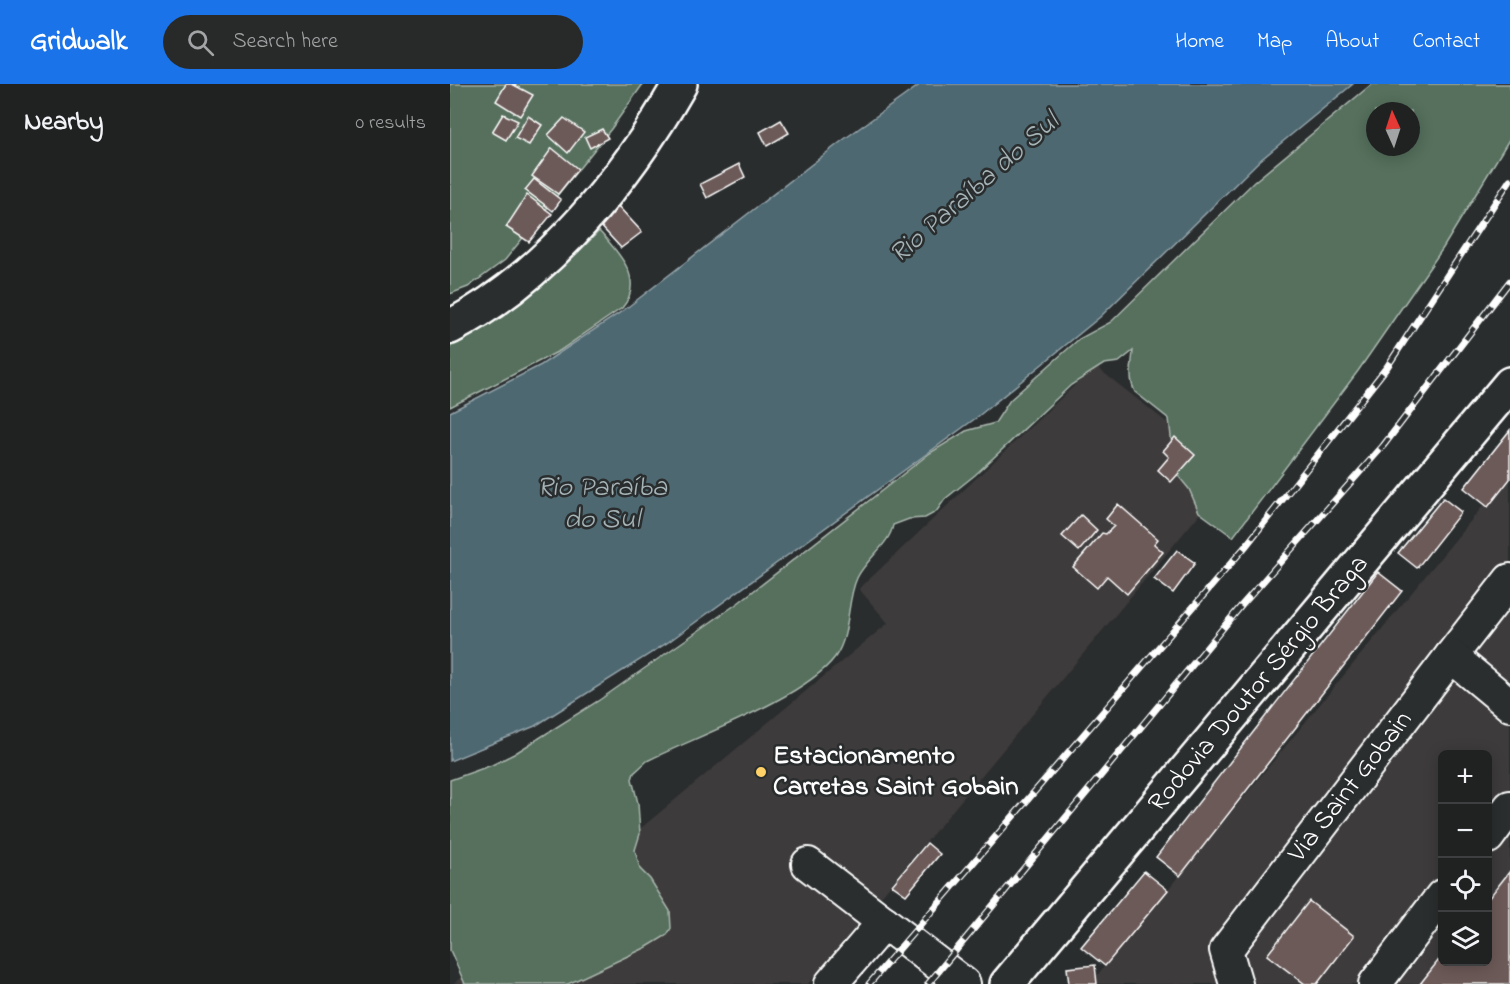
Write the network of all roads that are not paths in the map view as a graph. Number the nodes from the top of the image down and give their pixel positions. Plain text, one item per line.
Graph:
1 (680, 84) edge
2 (450, 327) edge
3 (1510, 384) edge
4 (1510, 580) edge
5 (1452, 656) junction
6 (1510, 705) edge
7 (1510, 807) edge
8 (1492, 832) edge
9 (808, 864) dead end
10 (1438, 902) edge
11 (884, 922) junction
12 (831, 984) edge
13 (964, 984) edge
14 (1006, 984) edge
15 (1236, 984) edge
16 (1375, 984) edge

1 - 2 main road
3 - 14 main road, Rodovia Doutor Sérgio Braga
4 - 5 lane
5 - 6 lane
5 - 15 lane, Via Saint Gobain
7 - 8 lane
9 - 11 lane
10 - 16 lane
11 - 12 lane
11 - 13 lane

